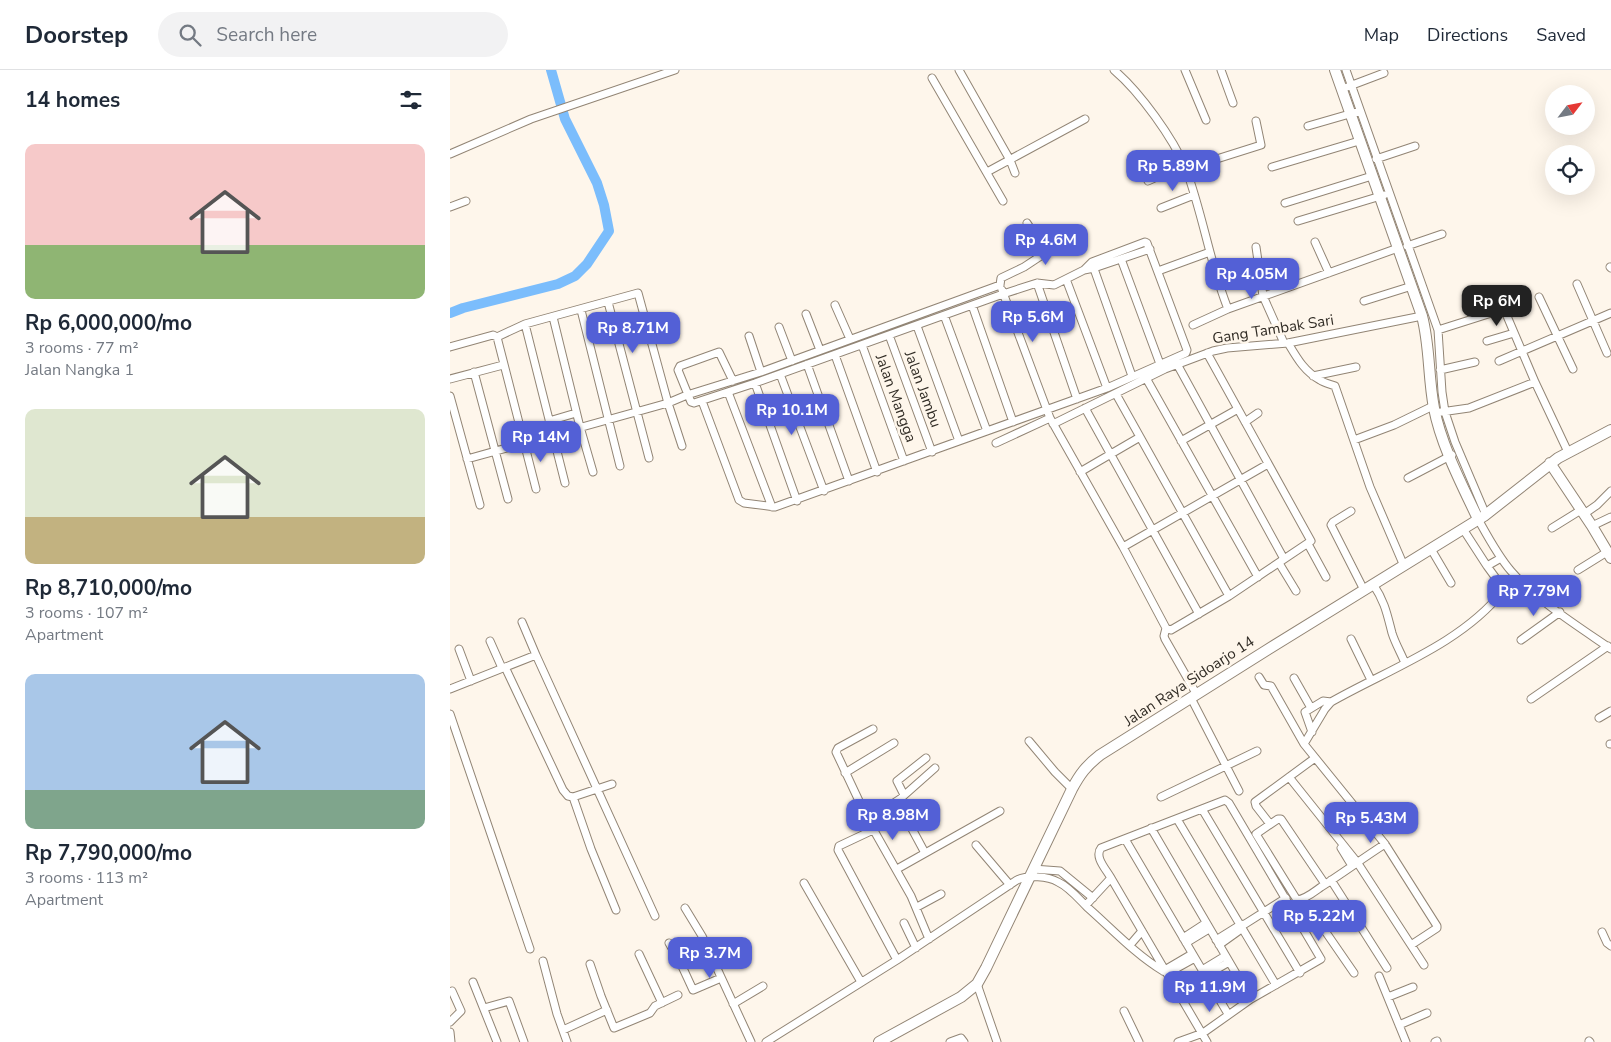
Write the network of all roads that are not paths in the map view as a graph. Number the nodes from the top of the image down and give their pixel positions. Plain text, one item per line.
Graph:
1 (675, 70) edge
2 (959, 70) edge
3 (1114, 70) edge
4 (1185, 70) edge
5 (1221, 70) edge
6 (1335, 70) edge
7 (1346, 70) edge
8 (1384, 73) dead end
9 (932, 78) dead end
10 (1347, 87) junction
11 (1233, 103) dead end
12 (1355, 112) junction
13 (1085, 119) dead end
14 (1206, 120) dead end
15 (1256, 121) dead end
16 (1308, 126) dead end
17 (1359, 141) junction
18 (1415, 146) dead end
19 (450, 154) edge
20 (1376, 159) junction
21 (1010, 160) junction
22 (1184, 167) junction
23 (1272, 167) dead end
24 (987, 172) junction
25 (1016, 173) dead end
26 (1372, 176) junction
27 (1148, 181) dead end
28 (1194, 195) junction
29 (1384, 195) junction
30 (466, 201) dead end
31 (1003, 201) dead end
32 (1285, 203) dead end
33 (450, 207) edge
34 (1161, 208) dead end
35 (1298, 221) dead end
36 (1027, 223) dead end
37 (1074, 234) dead end
38 (1442, 234) dead end
39 (1315, 242) dead end
40 (1256, 247) dead end
41 (1403, 247) junction
42 (1150, 249) junction
43 (1210, 252) junction
44 (1046, 253) junction
45 (1121, 259) junction
46 (1093, 265) junction
47 (1158, 271) junction
48 (1329, 273) junction
49 (1066, 279) junction
50 (1037, 283) junction
51 (1578, 284) dead end
52 (1000, 285) junction
53 (1412, 286) junction
54 (1003, 294) junction
55 (1262, 296) junction
56 (1539, 297) dead end
57 (1364, 301) dead end
58 (608, 302) junction
59 (835, 305) dead end
60 (972, 305) junction
61 (1228, 309) junction
62 (581, 310) junction
63 (1611, 313) edge
64 (806, 314) dead end
65 (944, 315) junction
66 (1422, 316) junction
67 (553, 317) junction
68 (1593, 321) junction
69 (525, 324) junction
70 (1193, 325) dead end
71 (917, 326) junction
72 (779, 327) dead end
73 (1438, 330) junction
74 (1514, 333) junction
75 (889, 335) junction
76 (749, 336) dead end
77 (1558, 336) junction
78 (497, 337) junction
79 (850, 339) junction
80 (1487, 341) dead end
81 (1286, 343) junction
82 (862, 345) junction
83 (450, 347) edge
84 (820, 350) junction
85 (1522, 352) junction
86 (1207, 353) junction
87 (1607, 353) dead end
88 (835, 355) junction
89 (792, 361) junction
90 (1499, 361) dead end
91 (1475, 362) dead end
92 (807, 364) junction
93 (1160, 364) junction
94 (1176, 364) junction
95 (503, 365) junction
96 (1356, 367) dead end
97 (1572, 369) dead end
98 (1440, 370) junction
99 (474, 372) junction
100 (762, 372) junction
101 (780, 374) junction
102 (1132, 376) junction
103 (1313, 376) junction
104 (1146, 378) junction
105 (450, 379) edge
106 (733, 381) junction
107 (1535, 382) junction
108 (755, 383) junction
109 (1108, 388) junction
110 (728, 392) junction
111 (1116, 394) junction
112 (687, 395) junction
113 (450, 396) edge
114 (1077, 399) junction
115 (702, 401) junction
116 (668, 403) junction
117 (1085, 408) junction
118 (1238, 409) junction
119 (1046, 410) junction
120 (1439, 411) junction
121 (576, 413) junction
122 (637, 413) junction
123 (1258, 413) dead end
124 (609, 420) junction
125 (548, 421) junction
126 (1051, 421) junction
127 (1013, 422) junction
128 (1245, 422) junction
129 (1210, 425) junction
130 (580, 427) junction
131 (1611, 430) edge
132 (987, 431) junction
133 (552, 435) junction
134 (1140, 437) junction
135 (1354, 440) junction
136 (959, 441) junction
137 (1181, 441) junction
138 (525, 442) junction
139 (996, 443) dead end
140 (682, 446) dead end
141 (495, 450) junction
142 (932, 452) junction
143 (1568, 452) junction
144 (1110, 454) junction
145 (1455, 454) junction
146 (649, 458) dead end
147 (467, 459) junction
148 (904, 461) junction
149 (1550, 463) junction
150 (1268, 464) junction
151 (620, 466) dead end
152 (593, 472) dead end
153 (877, 472) junction
154 (1080, 472) junction
155 (1408, 478) dead end
156 (849, 481) junction
157 (1240, 481) junction
158 (565, 483) dead end
159 (536, 488) dead end
160 (824, 491) junction
161 (1611, 491) edge
162 (1212, 496) junction
163 (508, 499) dead end
164 (797, 500) junction
165 (480, 505) dead end
166 (772, 507) junction
167 (1351, 511) dead end
168 (1183, 512) junction
169 (1583, 512) junction
170 (1482, 517) junction
171 (1611, 517) edge
172 (1592, 526) junction
173 (1552, 528) dead end
174 (1153, 529) junction
175 (1463, 530) junction
176 (1308, 544) junction
177 (1123, 547) junction
178 (1431, 549) junction
179 (1609, 554) edge
180 (1501, 558) junction
181 (1282, 561) junction
182 (1404, 566) junction
183 (1487, 566) junction
184 (1578, 570) dead end
185 (1258, 577) junction
186 (1326, 577) dead end
187 (1451, 583) dead end
188 (1369, 587) junction
189 (1296, 591) dead end
190 (1229, 596) junction
191 (1560, 612) junction
192 (1199, 614) junction
193 (522, 622) dead end
194 (1166, 628) junction
195 (1351, 638) dead end
196 (1521, 640) dead end
197 (490, 641) dead end
198 (1609, 648) edge
199 (458, 649) dead end
200 (536, 655) junction
201 (1405, 663) junction
202 (504, 668) junction
203 (1259, 677) dead end
204 (1294, 678) dead end
205 (1371, 680) junction
206 (471, 681) junction
207 (450, 689) edge
208 (1194, 697) junction
209 (1531, 699) dead end
210 (1331, 702) junction
211 (1311, 708) junction
212 (1611, 711) edge
213 (450, 714) edge
214 (1599, 718) dead end
215 (873, 728) dead end
216 (1312, 732) junction
217 (1029, 741) dead end
218 (894, 744) dead end
219 (1304, 744) junction
220 (1257, 751) dead end
221 (926, 758) dead end
222 (1315, 758) junction
223 (1226, 767) junction
224 (934, 768) dead end
225 (845, 773) junction
226 (1290, 777) junction
227 (612, 784) dead end
228 (597, 789) junction
229 (1072, 789) junction
230 (1238, 791) dead end
231 (904, 794) junction
232 (1161, 797) dead end
233 (573, 798) junction
234 (897, 801) junction
235 (1202, 809) junction
236 (1000, 811) dead end
237 (1177, 819) junction
238 (868, 820) junction
239 (1270, 824) junction
240 (1151, 828) junction
241 (874, 830) junction
242 (1125, 839) junction
243 (1384, 844) junction
244 (976, 845) dead end
245 (925, 853) junction
246 (1354, 864) junction
247 (897, 869) junction
248 (1060, 871) junction
249 (1031, 873) junction
250 (1111, 878) junction
251 (1057, 881) junction
252 (1328, 882) junction
253 (804, 883) dead end
254 (1010, 885) junction
255 (1084, 890) junction
256 (941, 894) dead end
257 (1077, 896) junction
258 (1093, 898) junction
259 (1286, 898) junction
260 (1303, 899) junction
261 (1086, 905) junction
262 (917, 907) junction
263 (685, 908) dead end
264 (616, 910) dead end
265 (1264, 913) junction
266 (655, 916) dead end
267 (904, 923) dead end
268 (1208, 926) junction
269 (1242, 926) junction
270 (1142, 931) junction
271 (1602, 932) dead end
272 (930, 939) junction
273 (1184, 940) junction
274 (1217, 942) junction
275 (669, 943) dead end
276 (1130, 945) junction
277 (1411, 945) junction
278 (1611, 946) edge
279 (530, 948) dead end
280 (916, 948) junction
281 (639, 954) dead end
282 (1193, 956) junction
283 (1227, 959) junction
284 (896, 960) junction
285 (543, 961) dead end
286 (590, 964) dead end
287 (1424, 965) dead end
288 (1387, 968) dead end
289 (1166, 971) junction
290 (1300, 972) junction
291 (1204, 973) junction
292 (1354, 973) dead end
293 (1379, 976) dead end
294 (721, 978) junction
295 (473, 982) dead end
296 (861, 982) junction
297 (977, 984) junction
298 (1276, 985) junction
299 (763, 986) dead end
300 (1413, 987) dead end
301 (452, 991) dead end
302 (678, 995) dead end
303 (1388, 998) junction
304 (1251, 999) junction
305 (662, 1003) junction
306 (733, 1004) junction
307 (484, 1008) junction
308 (607, 1010) junction
309 (1124, 1011) dead end
310 (1427, 1013) dead end
311 (1228, 1014) junction
312 (450, 1022) edge
313 (1399, 1026) junction
314 (563, 1030) junction
315 (450, 1032) edge
316 (1202, 1033) junction
317 (451, 1042) edge
318 (497, 1042) edge
319 (524, 1042) edge
320 (567, 1042) edge
321 (751, 1042) edge
322 (766, 1042) edge
323 (879, 1042) edge
324 (950, 1042) edge
325 (964, 1042) edge
326 (997, 1042) edge
327 (1139, 1042) edge
328 (1178, 1042) edge
329 (1207, 1042) edge
330 (1406, 1042) edge

1 - 19 street
2 - 21 street
3 - 22 street
4 - 14 street
5 - 11 street
6 - 10 main road
7 - 10 street
8 - 10 street
9 - 24 street
10 - 12 main road
12 - 16 street
12 - 17 main road
12 - 20 street
13 - 21 street
15 - 22 street
17 - 23 street
17 - 26 main road
18 - 20 street
20 - 29 street
21 - 24 street
21 - 25 street
22 - 27 street
22 - 28 street
24 - 31 street
26 - 29 main road
26 - 32 street
28 - 34 street
28 - 43 street
29 - 35 street
29 - 41 main road
30 - 33 street
36 - 44 street
37 - 44 street
38 - 41 street
39 - 48 street
40 - 55 street
41 - 48 street
41 - 53 main road
41 - 73 street
42 - 45 street
42 - 46 street
42 - 47 street
43 - 47 street
43 - 61 street
44 - 52 street
45 - 46 street
45 - 93 street
46 - 49 street
46 - 102 street
47 - 93 street
48 - 55 street
49 - 50 street
49 - 109 street
50 - 54 street
50 - 114 street
51 - 68 street
52 - 54 street
52 - 79 street
53 - 57 street
53 - 66 main road
54 - 60 street
54 - 119 street
55 - 61 street
55 - 81 street
56 - 77 street
58 - 62 street
58 - 116 street
58 - 122 street
59 - 79 street
60 - 65 street
60 - 127 street
61 - 70 street
62 - 67 street
62 - 124 street
63 - 68 street
64 - 84 street
65 - 71 street
65 - 132 street
66 - 81 street, Gang Tambak Sari
66 - 120 main road
67 - 69 street
67 - 121 street
68 - 77 street
68 - 87 street
69 - 78 street
69 - 125 street
71 - 75 street
71 - 136 street
72 - 89 street
73 - 74 street
73 - 98 street
74 - 80 street
74 - 85 street
75 - 82 street
75 - 142 street, Jalan Jambu
76 - 100 street
77 - 85 street
77 - 97 street
78 - 83 street
78 - 95 street
79 - 84 street
81 - 86 street, Gang Tambak Sari
81 - 103 street
82 - 88 street
82 - 148 street, Jalan Mangga
84 - 89 street
85 - 90 street
85 - 107 street
86 - 94 street, Gang Tambak Sari
86 - 118 street
88 - 92 street
88 - 153 street
89 - 100 street
91 - 98 street
92 - 101 street
92 - 156 street
93 - 102 street
94 - 104 street, Gang Tambak Sari
94 - 129 street
95 - 99 street
95 - 138 street
96 - 103 street
98 - 120 street
99 - 105 street
99 - 141 street
100 - 106 street
101 - 108 street
101 - 160 street
102 - 109 street
103 - 135 street
104 - 111 street, Gang Tambak Sari
104 - 137 street
106 - 112 street
106 - 112 street
107 - 120 street
107 - 143 street
108 - 110 street
108 - 164 street
109 - 114 street
110 - 115 street
110 - 166 street
111 - 117 street, Gang Tambak Sari
111 - 134 street
112 - 115 street
112 - 116 street
113 - 147 street
114 - 119 street
115 - 166 street
116 - 122 street
116 - 140 street
117 - 126 street, Gang Tambak Sari
117 - 144 street
118 - 128 street
118 - 129 street
119 - 126 street
119 - 127 street
120 - 135 street
120 - 145 main road
121 - 125 street
121 - 130 street
122 - 124 street
122 - 146 street
123 - 128 street
124 - 130 street
124 - 151 street
125 - 133 street
126 - 139 street, Gang Tambak Sari
126 - 154 street
127 - 132 street
128 - 150 street
129 - 137 street
129 - 157 street
130 - 133 street
130 - 152 street
131 - 143 main road, Jalan Raya Sidoarjo 14
132 - 136 street
133 - 138 street
133 - 158 street
134 - 144 street
134 - 168 street
135 - 182 street
136 - 142 street
137 - 162 street
138 - 141 street
138 - 159 street
141 - 147 street
141 - 163 street
142 - 148 street
143 - 149 main road, Jalan Raya Sidoarjo 14
144 - 154 street
144 - 174 street
145 - 155 street
145 - 170 main road
147 - 165 street
148 - 153 street
149 - 169 main road
149 - 170 main road, Jalan Raya Sidoarjo 14
150 - 157 street
150 - 176 street
153 - 156 street
154 - 177 street
156 - 160 street
157 - 162 street
157 - 181 street
160 - 164 street
161 - 169 street
162 - 168 street
162 - 185 street
164 - 166 street
167 - 188 street
168 - 174 street
168 - 190 street
169 - 172 main road
169 - 173 street
170 - 175 main road, Jalan Raya Sidoarjo 14
170 - 180 street
171 - 172 street
172 - 179 main road
174 - 177 street
174 - 192 street
175 - 178 main road, Jalan Raya Sidoarjo 14
175 - 183 street
176 - 181 street
176 - 186 street
177 - 194 street
178 - 182 main road, Jalan Raya Sidoarjo 14
178 - 187 street
179 - 184 street
180 - 183 street
180 - 191 street
181 - 185 street
181 - 189 street
182 - 188 main road, Jalan Raya Sidoarjo 14
183 - 201 street
185 - 190 street
188 - 201 street
188 - 208 main road, Jalan Raya Sidoarjo 14
190 - 192 street
191 - 196 street
191 - 198 street
192 - 194 street
193 - 200 street
194 - 208 street
195 - 205 street
197 - 202 street
198 - 209 street
199 - 206 street
200 - 202 street
200 - 228 street
201 - 205 street
202 - 206 street
202 - 233 street
203 - 219 street
204 - 211 street
205 - 210 street
206 - 207 street
208 - 223 street
208 - 229 main road, Jalan Raya Sidoarjo 14
210 - 211 street
210 - 216 street
211 - 216 street
212 - 214 street
213 - 279 street
215 - 225 street
216 - 219 street
217 - 229 street
218 - 225 street
219 - 222 street
220 - 223 street
221 - 231 street
222 - 226 street
222 - 243 street
223 - 230 street
223 - 232 street
224 - 231 street
225 - 238 street
226 - 239 street
226 - 246 street
227 - 228 street
228 - 233 street
228 - 266 street
229 - 249 main road, Jalan Raya Sidoarjo 14
231 - 234 street
233 - 264 street
234 - 238 street
234 - 245 street
235 - 237 street
235 - 259 street
235 - 265 street
236 - 245 street
237 - 240 street
237 - 269 street
238 - 241 street
239 - 252 street
239 - 260 street
240 - 242 street
240 - 268 street
241 - 247 street
241 - 284 street
242 - 250 street
242 - 273 street
243 - 246 street
243 - 277 street
244 - 254 street
245 - 247 street
246 - 252 street
246 - 277 street
247 - 262 street
248 - 249 street
248 - 251 street
248 - 255 street
249 - 251 street
249 - 254 street
249 - 297 main road, Jalan Raya Sidoarjo 14
250 - 258 street
250 - 270 street
251 - 257 street
252 - 260 street
252 - 288 street
253 - 296 street
254 - 272 street
255 - 257 street
255 - 258 street
256 - 262 street
257 - 261 street
258 - 261 street
259 - 265 street
259 - 290 street
260 - 292 street
261 - 276 street
262 - 272 street
263 - 294 street
265 - 269 street
265 - 290 street
267 - 280 street
268 - 273 street
268 - 274 street
269 - 274 street
269 - 298 street
270 - 276 street
270 - 289 street
271 - 278 street
272 - 280 street
273 - 282 street
274 - 283 street
275 - 294 street
276 - 289 street
277 - 287 street
280 - 284 street
281 - 305 street
282 - 289 street
282 - 291 street
283 - 291 street
283 - 304 street
284 - 296 street
285 - 314 street
286 - 308 street
289 - 316 street
290 - 298 street
291 - 311 street
293 - 303 street
294 - 306 street
295 - 307 street
296 - 322 street
297 - 323 main road, Jalan Raya Sidoarjo 14
297 - 326 street
298 - 304 street
299 - 306 street
300 - 303 street
301 - 312 street
302 - 305 street
303 - 313 street
304 - 311 street
305 - 308 street
306 - 321 street
307 - 318 street
307 - 319 street
308 - 314 street
309 - 327 street
310 - 313 street
311 - 316 street
313 - 330 street
314 - 320 street
315 - 317 street
316 - 328 street
316 - 329 street
324 - 325 street

